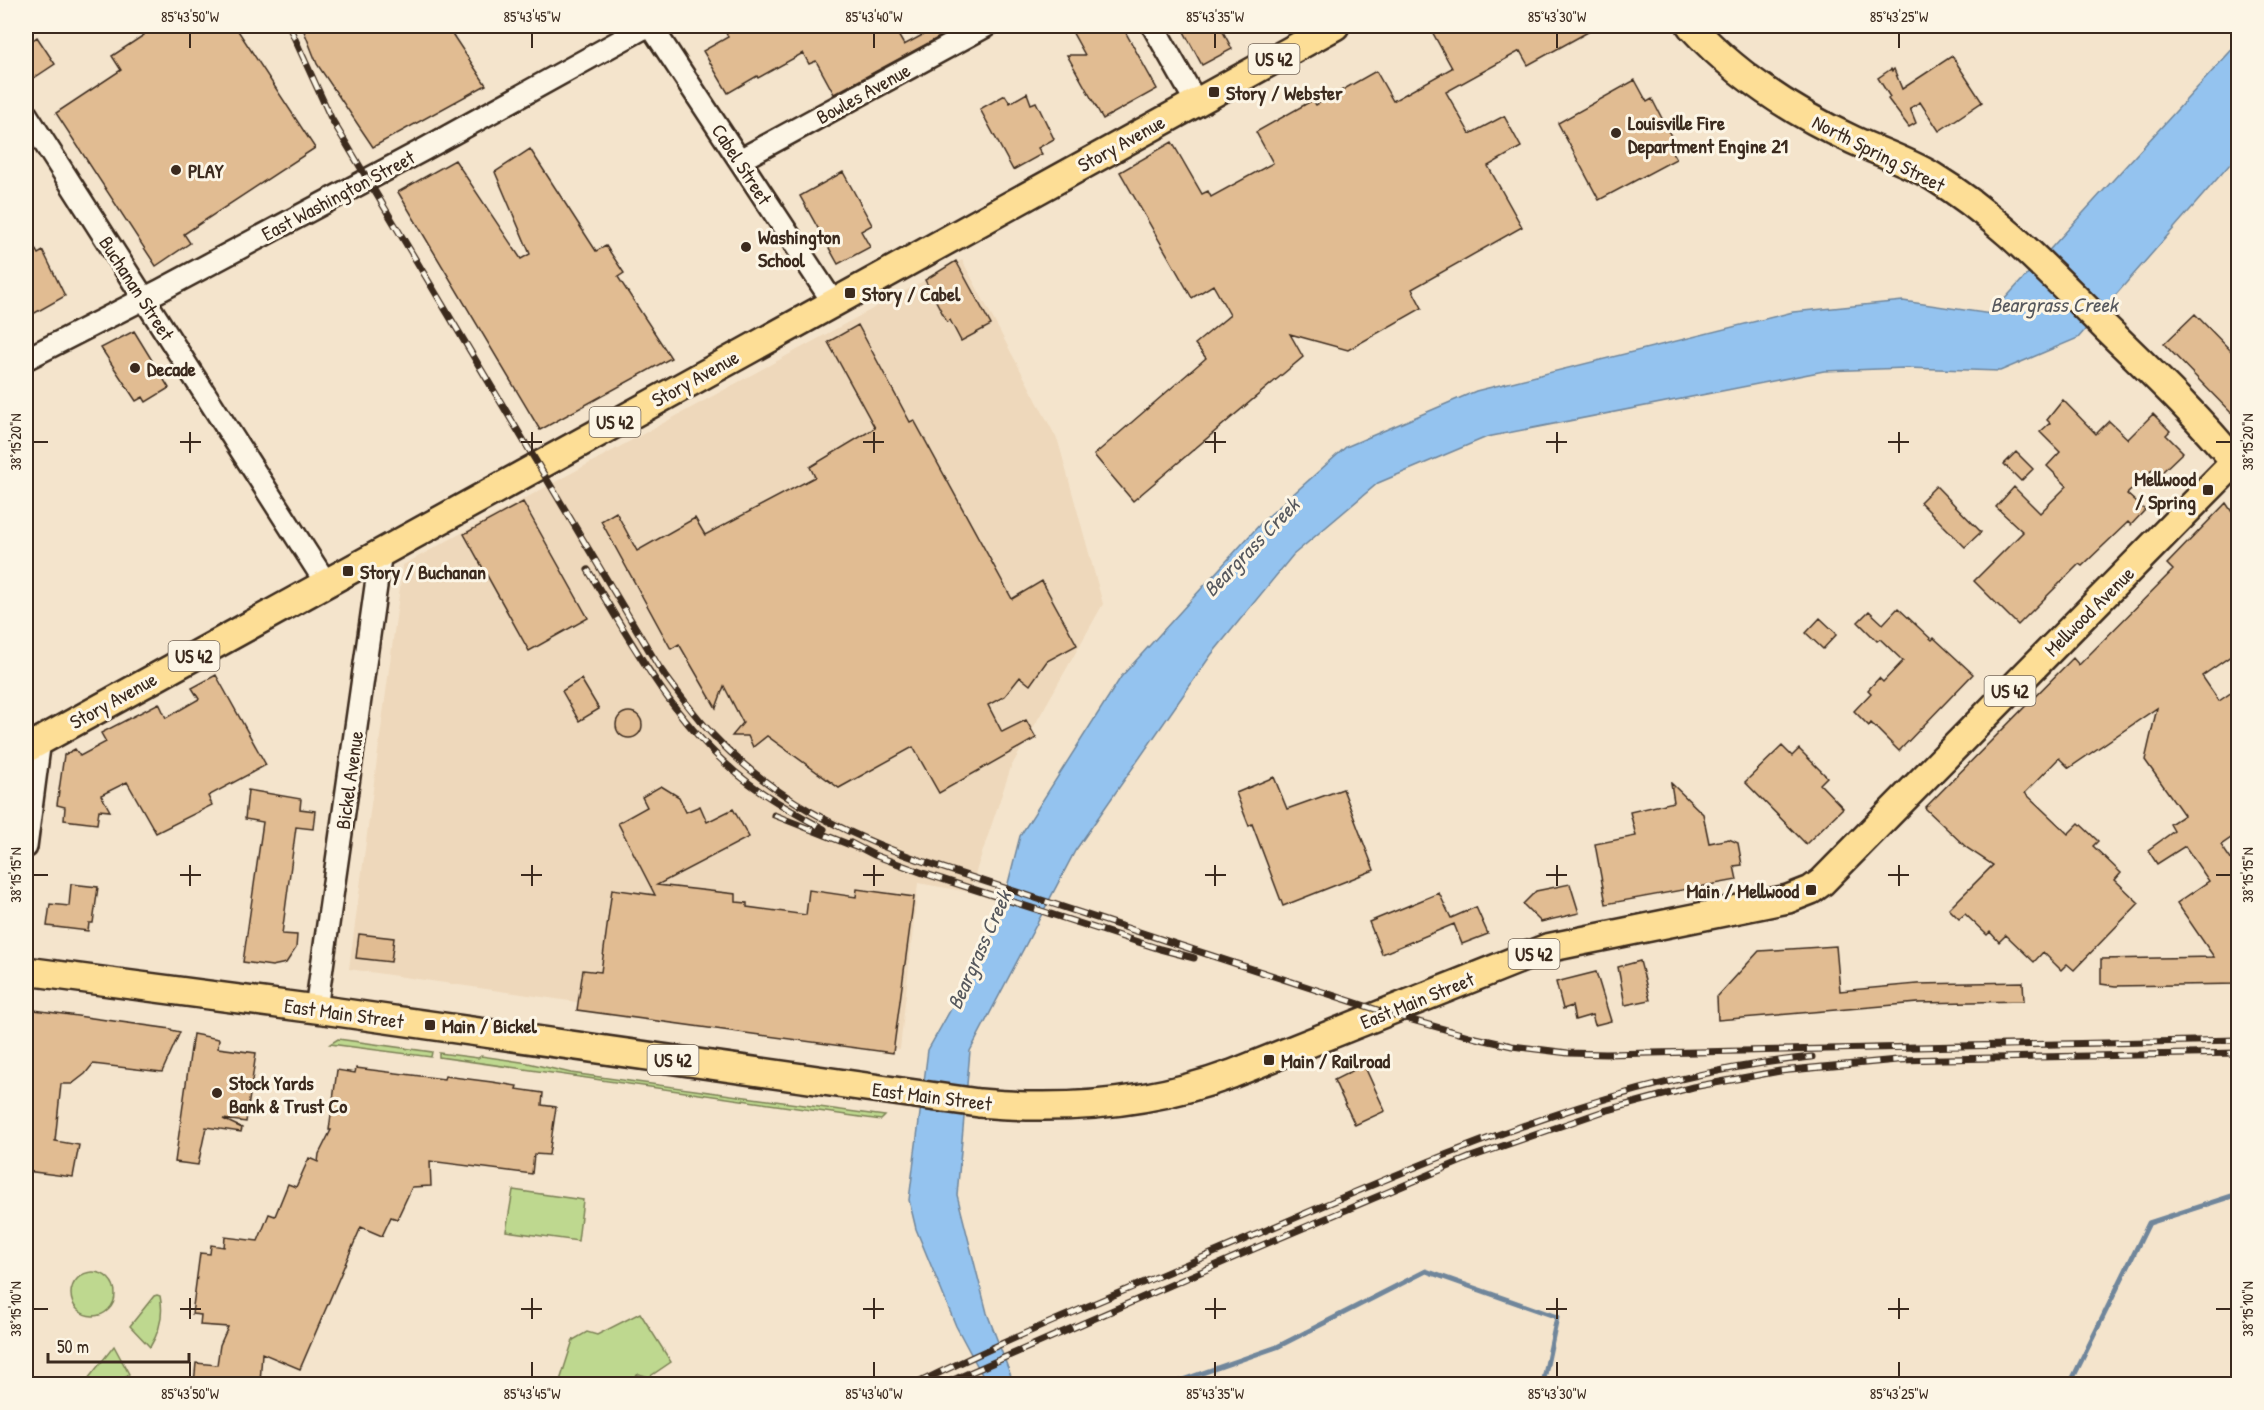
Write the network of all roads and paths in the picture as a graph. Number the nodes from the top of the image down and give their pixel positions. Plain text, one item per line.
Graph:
1 (649, 26) edge
2 (986, 26) edge
3 (1153, 26) edge
4 (1335, 26) edge
5 (1691, 26) edge
6 (1196, 102) junction
7 (26, 114) edge
8 (740, 160) junction
9 (144, 299) junction
10 (833, 302) junction
11 (26, 359) edge
12 (2237, 462) edge
13 (381, 551) junction
14 (326, 583) junction
15 (33, 744) edge
16 (26, 848) edge
17 (1811, 890) joint
18 (26, 971) edge
19 (55, 975) junction
20 (26, 987) edge
21 (316, 1009) junction

1 - 8 street, Cabel Street
1 - 9 street, East Washington Street
2 - 8 street, Bowles Avenue
3 - 6 street
4 - 6 main road, Story Avenue / US 42
5 - 12 main road, North Spring Street
6 - 10 main road, Story Avenue / US 42
7 - 9 street, Buchanan Street
8 - 10 street, Cabel Street
9 - 11 street, East Washington Street
9 - 14 street, Buchanan Street
10 - 13 main road, Story Avenue / US 42
12 - 17 main road, Mellwood Avenue / US 42
13 - 14 main road, Story Avenue / US 42
13 - 21 street, Bickel Avenue
14 - 15 main road, Story Avenue / US 42
15 - 16 street
17 - 21 main road, East Main Street / US 42
18 - 19 main road, East Main Street / US 42
19 - 20 street
19 - 21 main road, East Main Street / US 42

